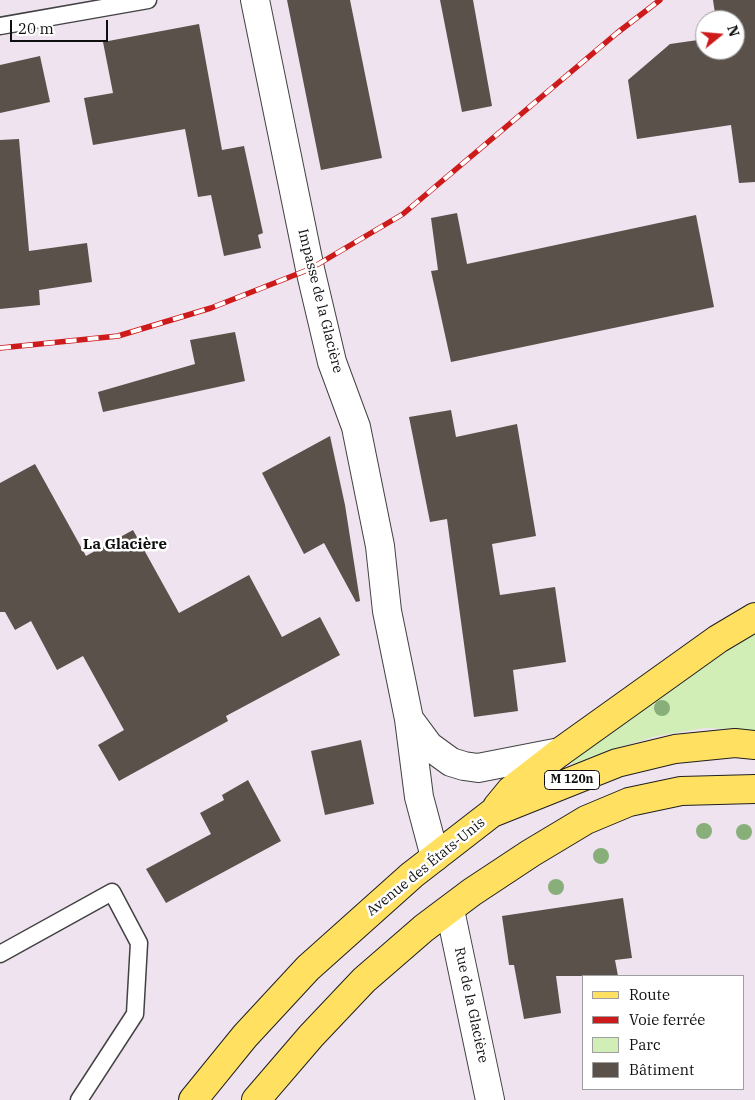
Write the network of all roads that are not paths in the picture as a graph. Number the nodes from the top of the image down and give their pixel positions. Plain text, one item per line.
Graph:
1 (148, 0) edge
2 (255, 0) edge
3 (0, 26) edge
4 (755, 617) edge
5 (409, 719) junction
6 (755, 745) edge
7 (560, 752) junction
8 (755, 789) edge
9 (492, 813) junction
10 (435, 856) junction
11 (450, 910) junction
12 (0, 954) edge
13 (79, 1100) edge
14 (193, 1100) edge
15 (256, 1100) edge
16 (490, 1100) edge

1 - 3 lane
2 - 5 street, Impasse de la Glacière
4 - 7 main road
5 - 7 street, Impasse de la Glacière
5 - 10 street, Impasse de la Glacière
6 - 9 main road, Avenue des États-Unis / M 120n
7 - 9 main road
8 - 11 main road
9 - 10 main road, Avenue des États-Unis / M 120n
10 - 14 main road, Avenue des États-Unis / M 120n
11 - 15 main road
11 - 16 street, Rue de la Glacière
12 - 13 lane

